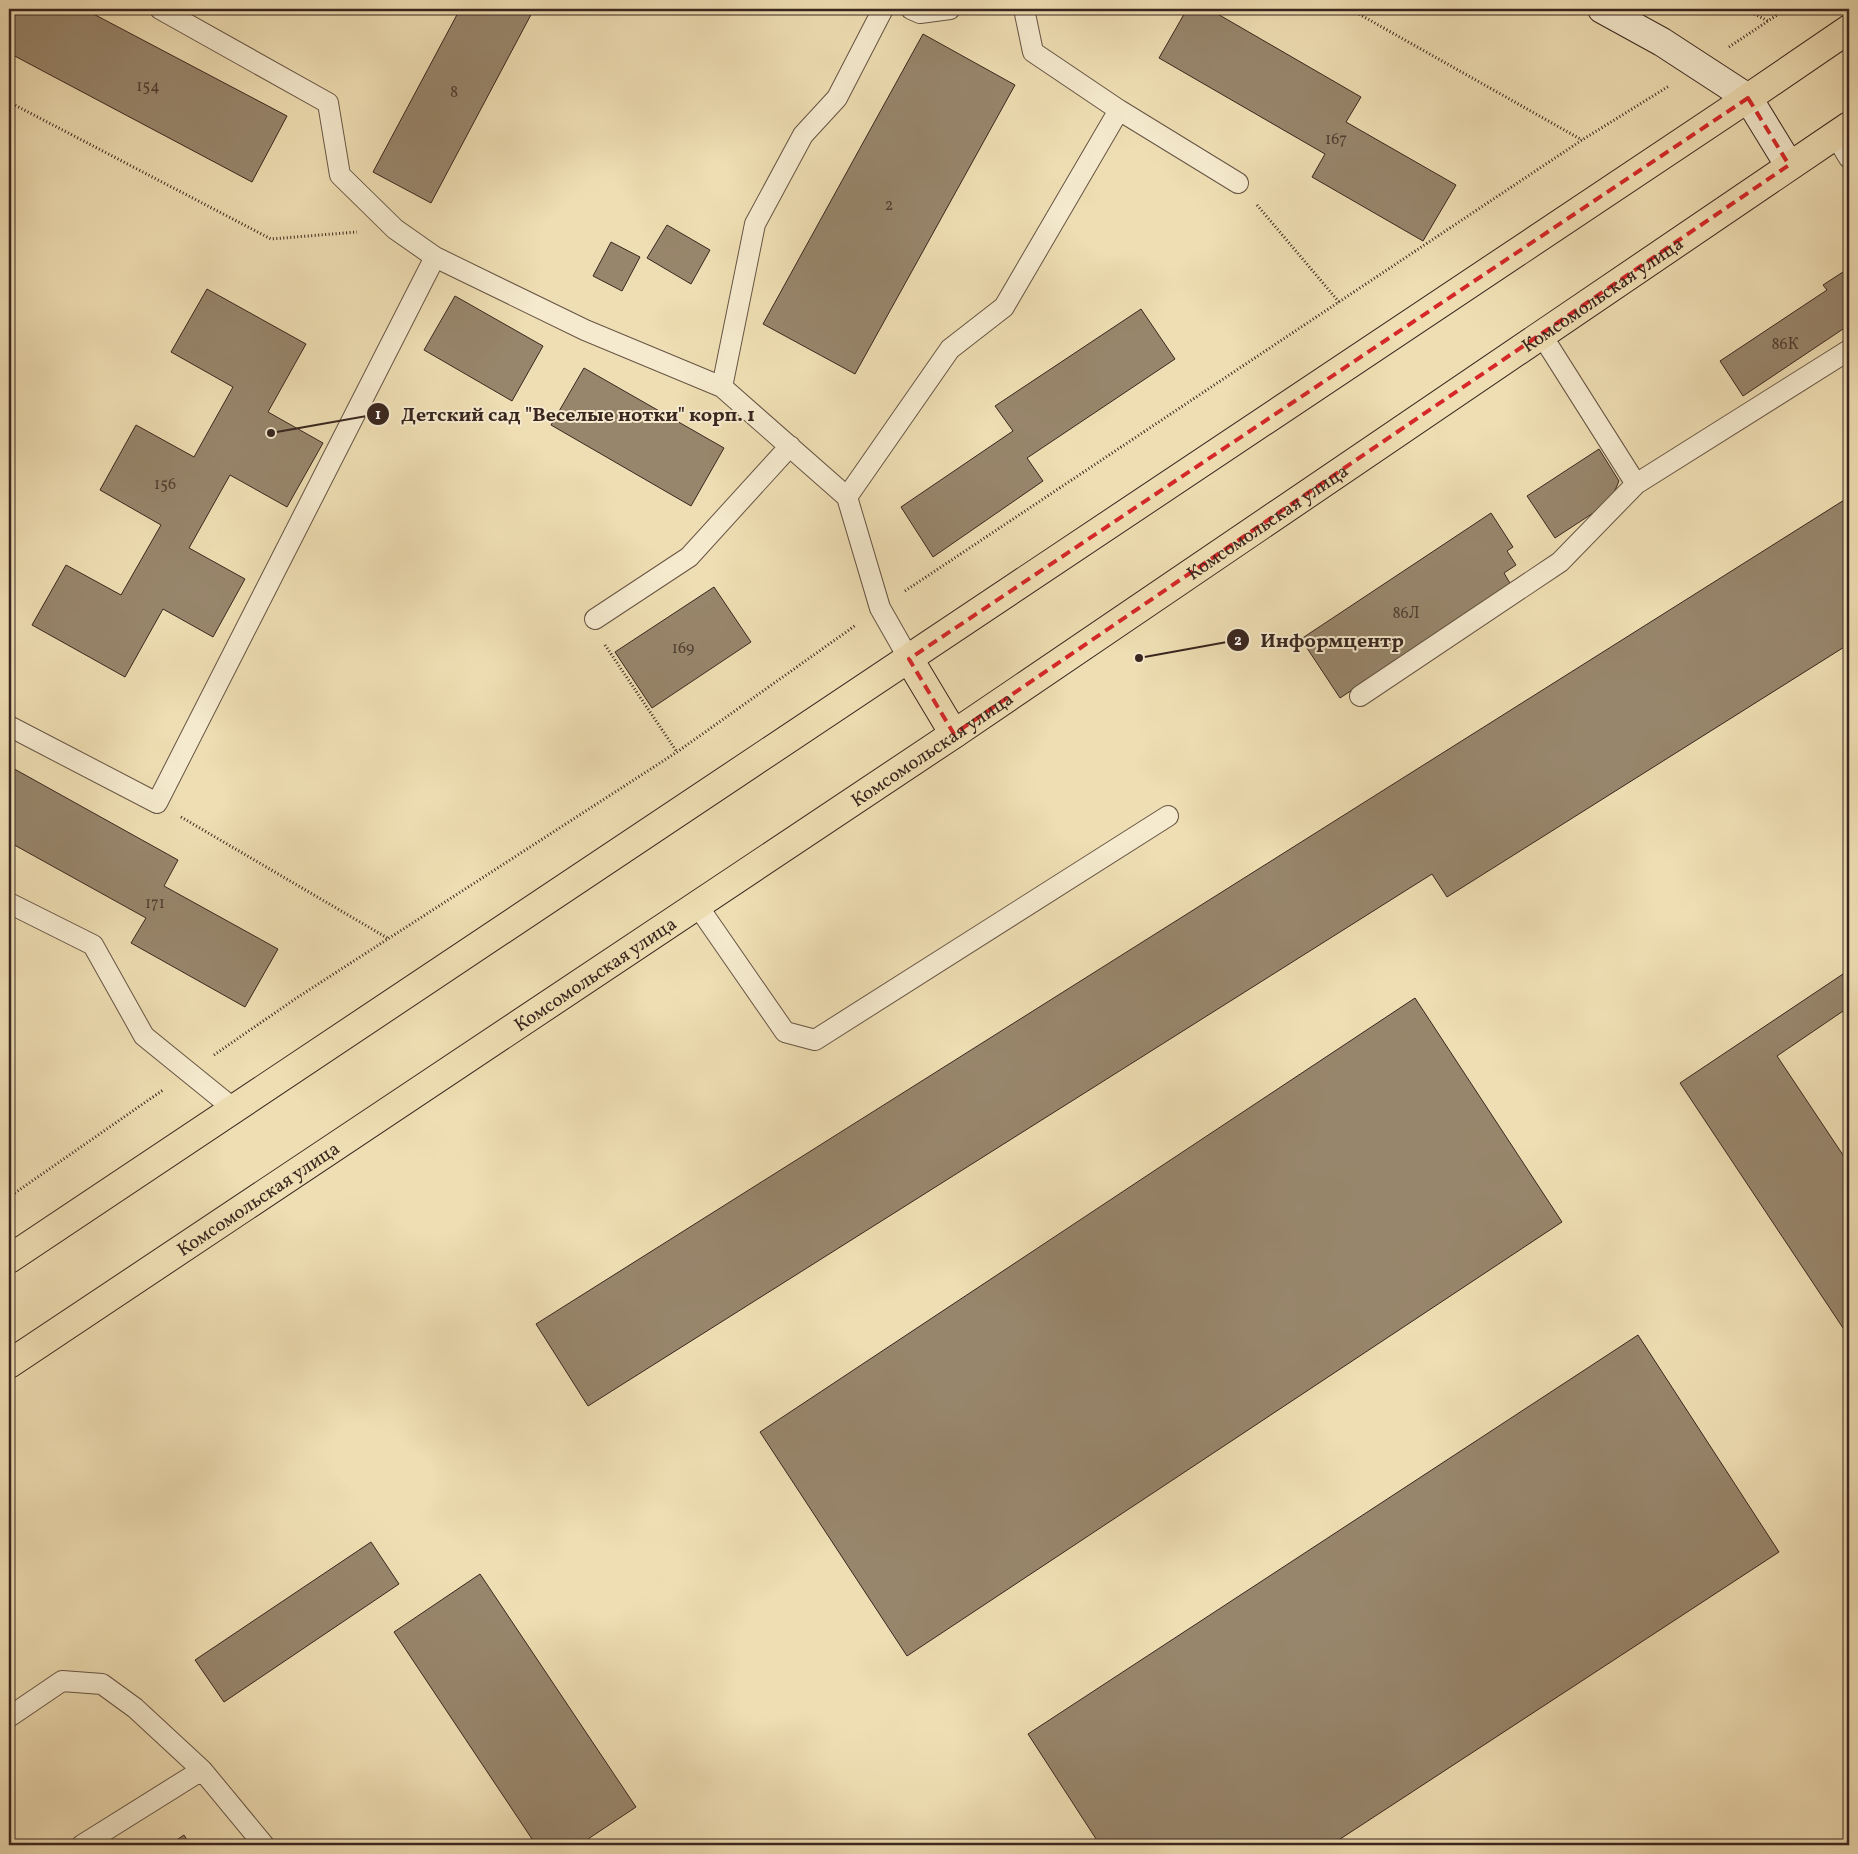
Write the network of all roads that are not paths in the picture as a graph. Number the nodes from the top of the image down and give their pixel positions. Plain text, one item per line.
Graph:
1 (160, 9) edge
2 (883, 9) edge
3 (911, 9) edge
4 (950, 9) edge
5 (1024, 9) edge
6 (1602, 9) edge
7 (1849, 28) edge
8 (1748, 98) junction
9 (1119, 110) junction
10 (1845, 140) edge
11 (1789, 166) junction
12 (1238, 183) road end
13 (435, 257) junction
14 (1541, 334) junction
15 (1849, 350) edge
16 (722, 387) junction
17 (790, 446) junction
18 (1636, 484) junction
19 (847, 497) junction
20 (595, 619) road end
21 (910, 659) junction
22 (1360, 696) dead end
23 (9, 726) edge
24 (954, 734) junction
25 (1168, 816) dead end
26 (9, 903) edge
27 (697, 905) junction
28 (234, 1109) junction
29 (9, 1259) edge
30 (9, 1364) edge
31 (9, 1717) edge
32 (202, 1770) junction
33 (82, 1845) edge
34 (264, 1845) edge

1 - 13 lane
2 - 16 lane
3 - 4 lane
5 - 9 lane
6 - 8 street
7 - 8 main road
8 - 11 street
8 - 21 main road
9 - 12 lane
9 - 19 lane
10 - 11 main road, Комсомольская улица
11 - 14 main road, Комсомольская улица
13 - 16 lane
13 - 23 lane
14 - 18 lane
14 - 24 main road, Комсомольская улица
15 - 18 lane
16 - 17 lane
17 - 19 lane
17 - 20 lane
18 - 22 lane
19 - 21 lane
21 - 24 main road
21 - 28 main road
24 - 27 main road, Комсомольская улица
25 - 27 lane
26 - 28 lane
27 - 30 main road, Комсомольская улица
28 - 29 main road
31 - 32 lane
32 - 33 lane
32 - 34 lane

